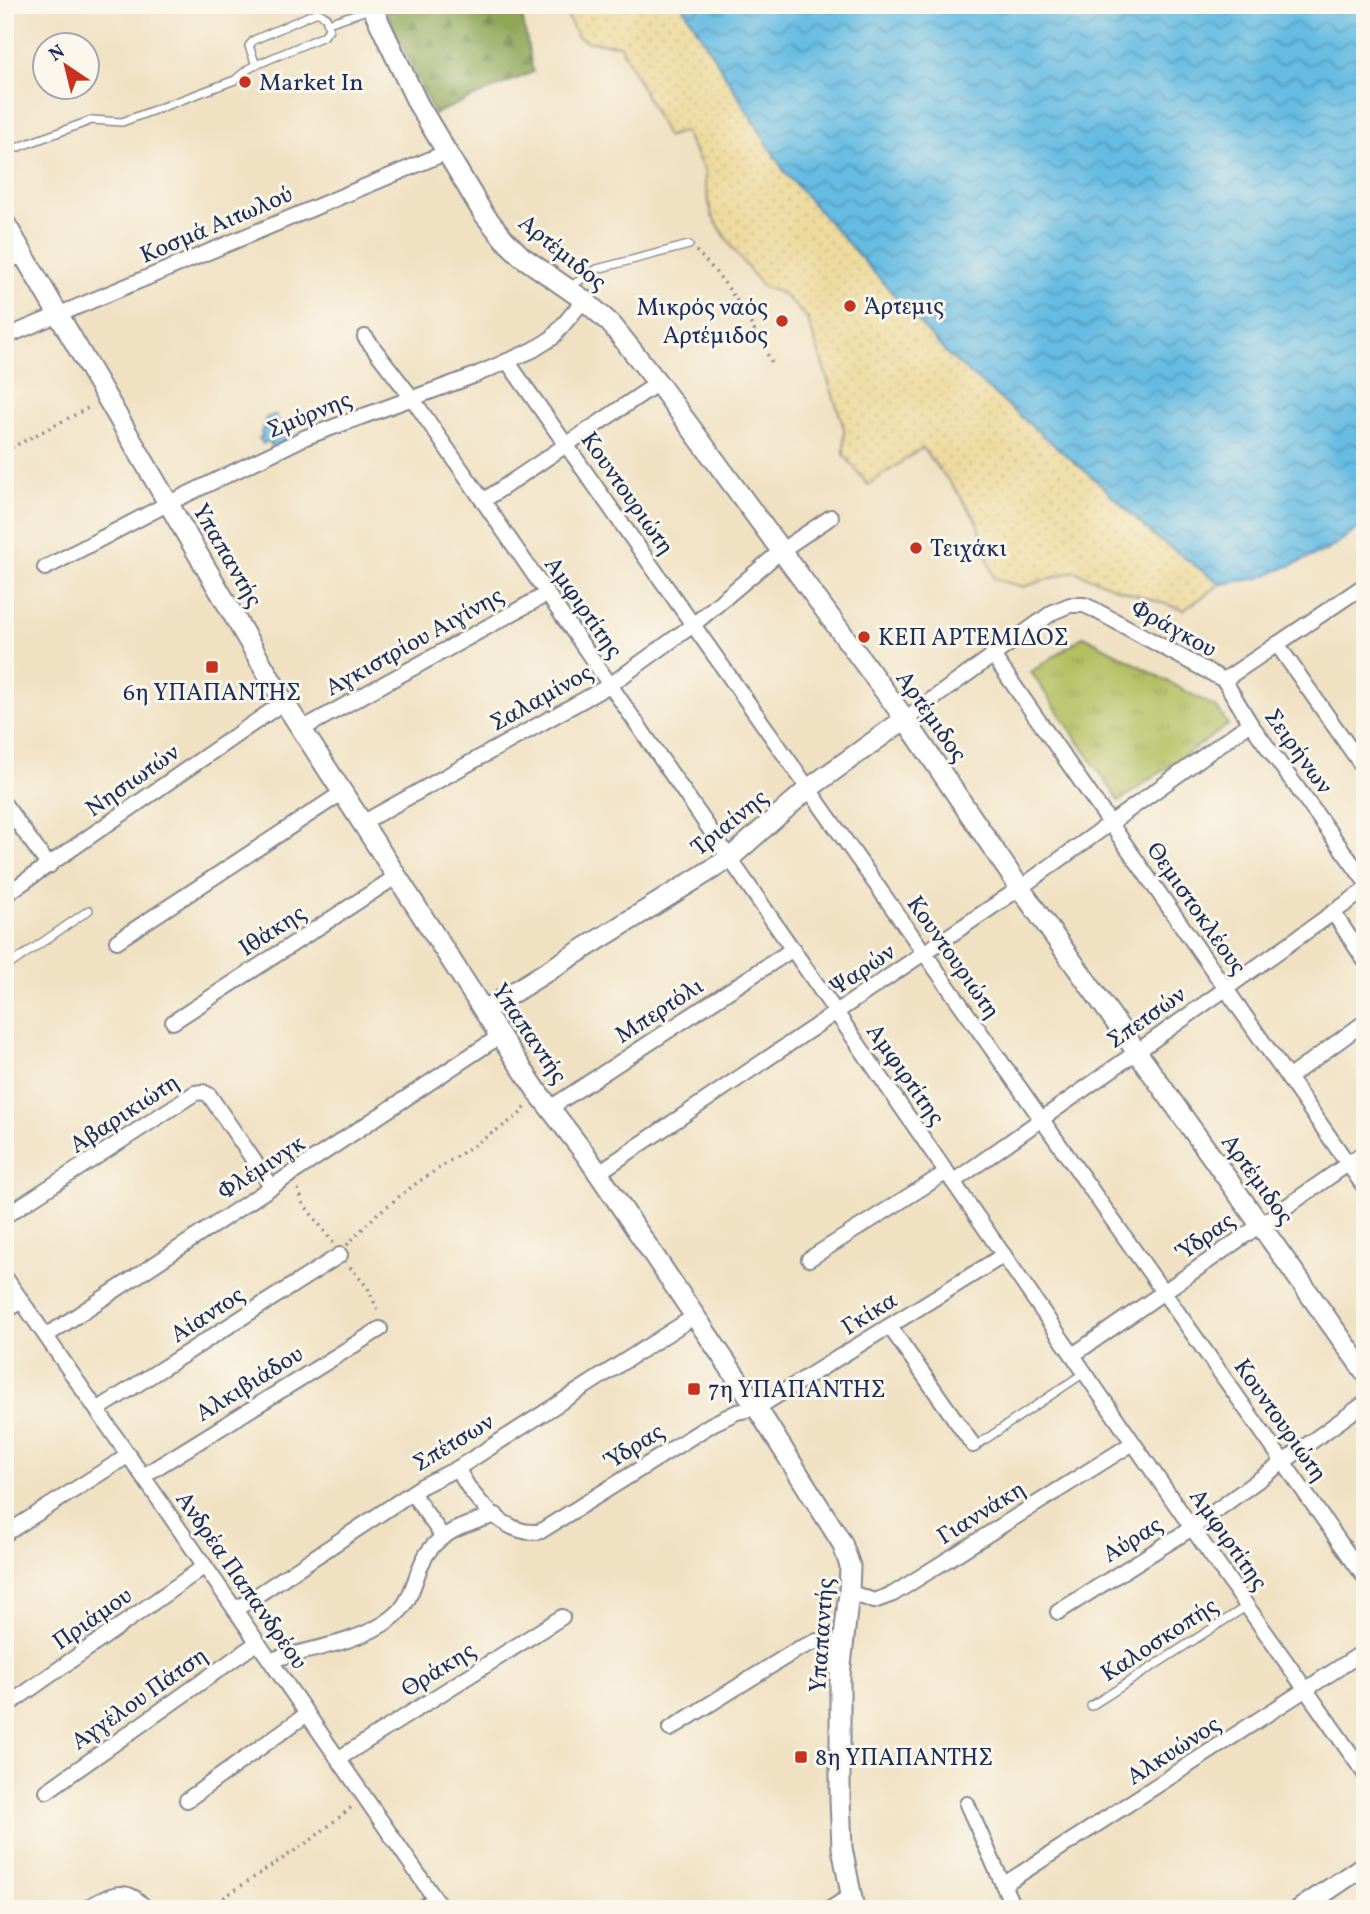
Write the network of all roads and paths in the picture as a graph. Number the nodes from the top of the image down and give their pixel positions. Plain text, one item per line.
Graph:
1 (372, 7) edge
2 (328, 23) junction
3 (257, 65) junction
4 (5, 152) edge
5 (445, 153) junction
6 (5, 223) edge
7 (690, 245) joint
8 (24, 255) junction
9 (5, 262) edge
10 (567, 288) junction
11 (584, 300) junction
12 (60, 314) junction
13 (5, 337) edge
14 (365, 337) dead end
15 (507, 361) junction
16 (772, 363) dead end
17 (658, 383) junction
18 (108, 397) junction
19 (412, 398) junction
20 (566, 446) junction
21 (5, 451) edge
22 (483, 501) junction
23 (169, 503) junction
24 (831, 517) dead end
25 (782, 550) junction
26 (45, 568) dead end
27 (1365, 585) edge
28 (547, 594) junction
29 (693, 625) junction
30 (1277, 644) junction
31 (992, 654) junction
32 (1224, 680) junction
33 (610, 685) junction
34 (284, 702) junction
35 (905, 719) junction
36 (1250, 723) junction
37 (302, 729) junction
38 (1365, 770) edge
39 (808, 789) junction
40 (342, 792) junction
41 (5, 805) edge
42 (362, 823) junction
43 (1110, 823) junction
44 (730, 858) junction
45 (49, 866) junction
46 (397, 876) junction
47 (1365, 881) edge
48 (1020, 888) junction
49 (1365, 890) edge
50 (5, 895) edge
51 (89, 910) dead end
52 (1333, 912) junction
53 (117, 941) dead end
54 (793, 949) junction
55 (924, 953) junction
56 (1365, 961) edge
57 (5, 968) edge
58 (1226, 988) junction
59 (485, 1010) junction
60 (837, 1013) junction
61 (173, 1022) dead end
62 (1365, 1022) edge
63 (500, 1036) junction
64 (1136, 1052) junction
65 (1288, 1078) junction
66 (545, 1101) junction
67 (1041, 1120) junction
68 (1365, 1152) edge
69 (1348, 1163) junction
70 (598, 1173) junction
71 (950, 1177) junction
72 (272, 1186) junction
73 (1365, 1188) edge
74 (5, 1216) edge
75 (1261, 1224) junction
76 (340, 1255) joint
77 (1003, 1255) junction
78 (809, 1259) dead end
79 (5, 1277) edge
80 (1163, 1292) junction
81 (21, 1301) junction
82 (5, 1312) edge
83 (695, 1316) junction
84 (890, 1327) junction
85 (380, 1329) dead end
86 (46, 1336) junction
87 (1073, 1355) junction
88 (1085, 1372) junction
89 (1365, 1372) edge
90 (1365, 1403) edge
91 (757, 1408) junction
92 (97, 1410) junction
93 (1133, 1443) junction
94 (973, 1445) joint
95 (129, 1455) junction
96 (1283, 1462) junction
97 (458, 1468) junction
98 (143, 1476) junction
99 (412, 1493) junction
100 (496, 1515) junction
101 (1192, 1528) junction
102 (5, 1534) edge
103 (443, 1537) junction
104 (205, 1566) junction
105 (1365, 1578) edge
106 (849, 1592) junction
107 (1248, 1605) junction
108 (235, 1610) junction
109 (1058, 1612) dead end
110 (562, 1618) dead end
111 (258, 1642) junction
112 (843, 1644) junction
113 (1365, 1651) edge
114 (270, 1660) junction
115 (1307, 1691) junction
116 (1091, 1706) dead end
117 (5, 1707) edge
118 (307, 1713) junction
119 (670, 1729) dead end
120 (338, 1759) junction
121 (1365, 1774) edge
122 (47, 1791) dead end
123 (364, 1797) junction
124 (187, 1800) dead end
125 (967, 1804) dead end
126 (1365, 1865) edge
127 (1003, 1885) junction
128 (852, 1902) edge
129 (439, 1904) edge
130 (85, 1909) edge
131 (146, 1909) edge
132 (205, 1909) edge
133 (420, 1909) edge
134 (830, 1909) edge
135 (1014, 1909) edge
136 (1300, 1909) edge

1 - 2 lane
1 - 5 street, Αρτέμιδος
2 - 3 lane
2 - 3 lane
3 - 4 lane
5 - 10 street, Αρτέμιδος
5 - 12 street, Κοσμά Αιτωλού
6 - 8 street, Υπαπαντής
7 - 10 lane
7 - 16 path
8 - 9 street
8 - 12 street, Υπαπαντής
10 - 11 street, Αρτέμιδος
11 - 15 street, Σμύρνης
11 - 17 street, Αρτέμιδος
12 - 13 street, Κοσμά Αιτωλού
12 - 18 street, Υπαπαντής
14 - 19 street, Αμφιρτίτης
15 - 19 street, Σμύρνης
15 - 20 street, Κουντουριώτη
17 - 20 street
17 - 25 street, Αρτέμιδος
18 - 21 path
18 - 23 street, Υπαπαντής
19 - 22 street, Αμφιρτίτης
19 - 23 street, Σμύρνης
20 - 22 street
20 - 29 street, Κουντουριώτη
22 - 28 street, Αμφιρτίτης
23 - 26 street, Σμύρνης
23 - 34 street, Υπαπαντής
24 - 25 street, Σαλαμίνος
25 - 29 street, Σαλαμίνος
25 - 35 street, Αρτέμιδος
27 - 30 street, Φράγκου
28 - 33 street, Αμφιρτίτης
28 - 37 street, Αγκιστρίου Αιγίνης
29 - 33 street, Σαλαμίνος
29 - 39 street, Κουντουριώτη
30 - 32 street, Φράγκου
30 - 38 street
31 - 32 street, Φράγκου
31 - 35 street, Τριαίνης
31 - 43 street, Θεμιστοκλέους
32 - 36 street, Σειρήνων
33 - 42 street, Σαλαμίνος
33 - 44 street, Αμφιρτίτης
34 - 37 street, Υπαπαντής
34 - 45 street, Νησιωτών
35 - 39 street, Τριαίνης
35 - 48 street, Αρτέμιδος
36 - 43 street, Ψαρών
36 - 47 street, Σειρήνων
37 - 40 street, Υπαπαντής
39 - 44 street, Τριαίνης
39 - 55 street, Κουντουριώτη
40 - 42 street, Υπαπαντής
40 - 53 street
41 - 45 street
42 - 46 street, Υπαπαντής
43 - 48 street, Ψαρών
43 - 58 street, Θεμιστοκλέους
44 - 54 street, Αμφιρτίτης
44 - 59 street, Τριαίνης
45 - 50 street, Νησιωτών
46 - 59 street, Υπαπαντής
46 - 61 street, Ιθάκης
48 - 55 street, Ψαρών
48 - 64 street, Αρτέμιδος
49 - 52 street, Σπετσών
51 - 57 lane
52 - 56 street
52 - 58 street, Σπετσών
54 - 60 street, Αμφιρτίτης
54 - 66 street, Μπερτόλι
55 - 60 street, Ψαρών
55 - 67 street, Κουντουριώτη
58 - 64 street, Σπετσών
58 - 65 street, Θεμιστοκλέους
59 - 63 street, Υπαπαντής
60 - 70 street, Ψαρών
60 - 71 street, Αμφιρτίτης
62 - 65 street
63 - 66 street, Υπαπαντής
63 - 72 street, Φλέμινγκ
64 - 67 street, Σπετσών
64 - 75 street, Αρτέμιδος
65 - 69 street, Θεμιστοκλέους
66 - 70 street, Υπαπαντής
66 - 76 path
67 - 71 street, Σπετσών
67 - 80 street, Κουντουριώτη
68 - 69 street, Ύδρας
69 - 73 street, Θεμιστοκλέους
69 - 75 street, Ύδρας
70 - 83 street, Υπαπαντής
71 - 77 street, Αμφιρτίτης
71 - 78 street, Σπετσών
72 - 74 street, Αβαρικιώτη
72 - 86 street, Φλέμινγκ
75 - 80 street, Ύδρας
75 - 89 street, Αρτέμιδος
76 - 92 street, Αίαντος
77 - 84 street, Γκίκα
77 - 87 street, Αμφιρτίτης
79 - 81 street, Ανδρέα Παπανδρέου
80 - 87 street, Ύδρας
80 - 96 street, Κουντουριώτη
81 - 82 street
81 - 86 street, Ανδρέα Παπανδρέου
83 - 91 street, Υπαπαντής
83 - 97 street, Σπέτσων
84 - 91 street, Γκίκα
84 - 94 street
85 - 98 street, Αλκιβιάδου
86 - 92 street, Ανδρέα Παπανδρέου
87 - 88 street, Αμφιρτίτης
88 - 93 street, Αμφιρτίτης
88 - 94 lane
90 - 96 street, Αύρας
91 - 100 street, Ύδρας
91 - 106 street, Υπαπαντής
92 - 95 street, Ανδρέα Παπανδρέου
93 - 101 street, Αμφιρτίτης
93 - 106 street, Γιαννάκη
95 - 98 street, Ανδρέα Παπανδρέου
95 - 102 street
96 - 101 street, Αύρας
96 - 105 street, Κουντουριώτη
97 - 99 street, Σπέτσων
97 - 100 street
98 - 104 street, Ανδρέα Παπανδρέου
99 - 103 street
99 - 108 street, Σπέτσων
100 - 103 street
101 - 107 street, Αμφιρτίτης
101 - 109 street, Αύρας
103 - 114 street
104 - 108 street, Ανδρέα Παπανδρέου
104 - 117 street, Πριάμου
106 - 112 street, Υπαπαντής
107 - 115 street, Αμφιρτίτης
107 - 116 lane, Καλοσκοπής
108 - 111 street, Ανδρέα Παπανδρέου
110 - 120 street, Θράκης
111 - 114 street, Ανδρέα Παπανδρέου
111 - 122 street, Αγγέλου Πάτση
112 - 119 street
112 - 128 street, Υπαπαντής
113 - 115 street, Αλκυώνος
114 - 118 street, Ανδρέα Παπανδρέου
115 - 121 street, Αμφιρτίτης
115 - 127 street, Αλκυώνος
118 - 120 street, Ανδρέα Παπανδρέου
118 - 124 street
120 - 123 street, Ανδρέα Παπανδρέου
123 - 129 street, Ανδρέα Παπανδρέου
123 - 132 path
125 - 127 street
126 - 136 street
127 - 135 street
128 - 134 street
129 - 133 street
130 - 131 street

